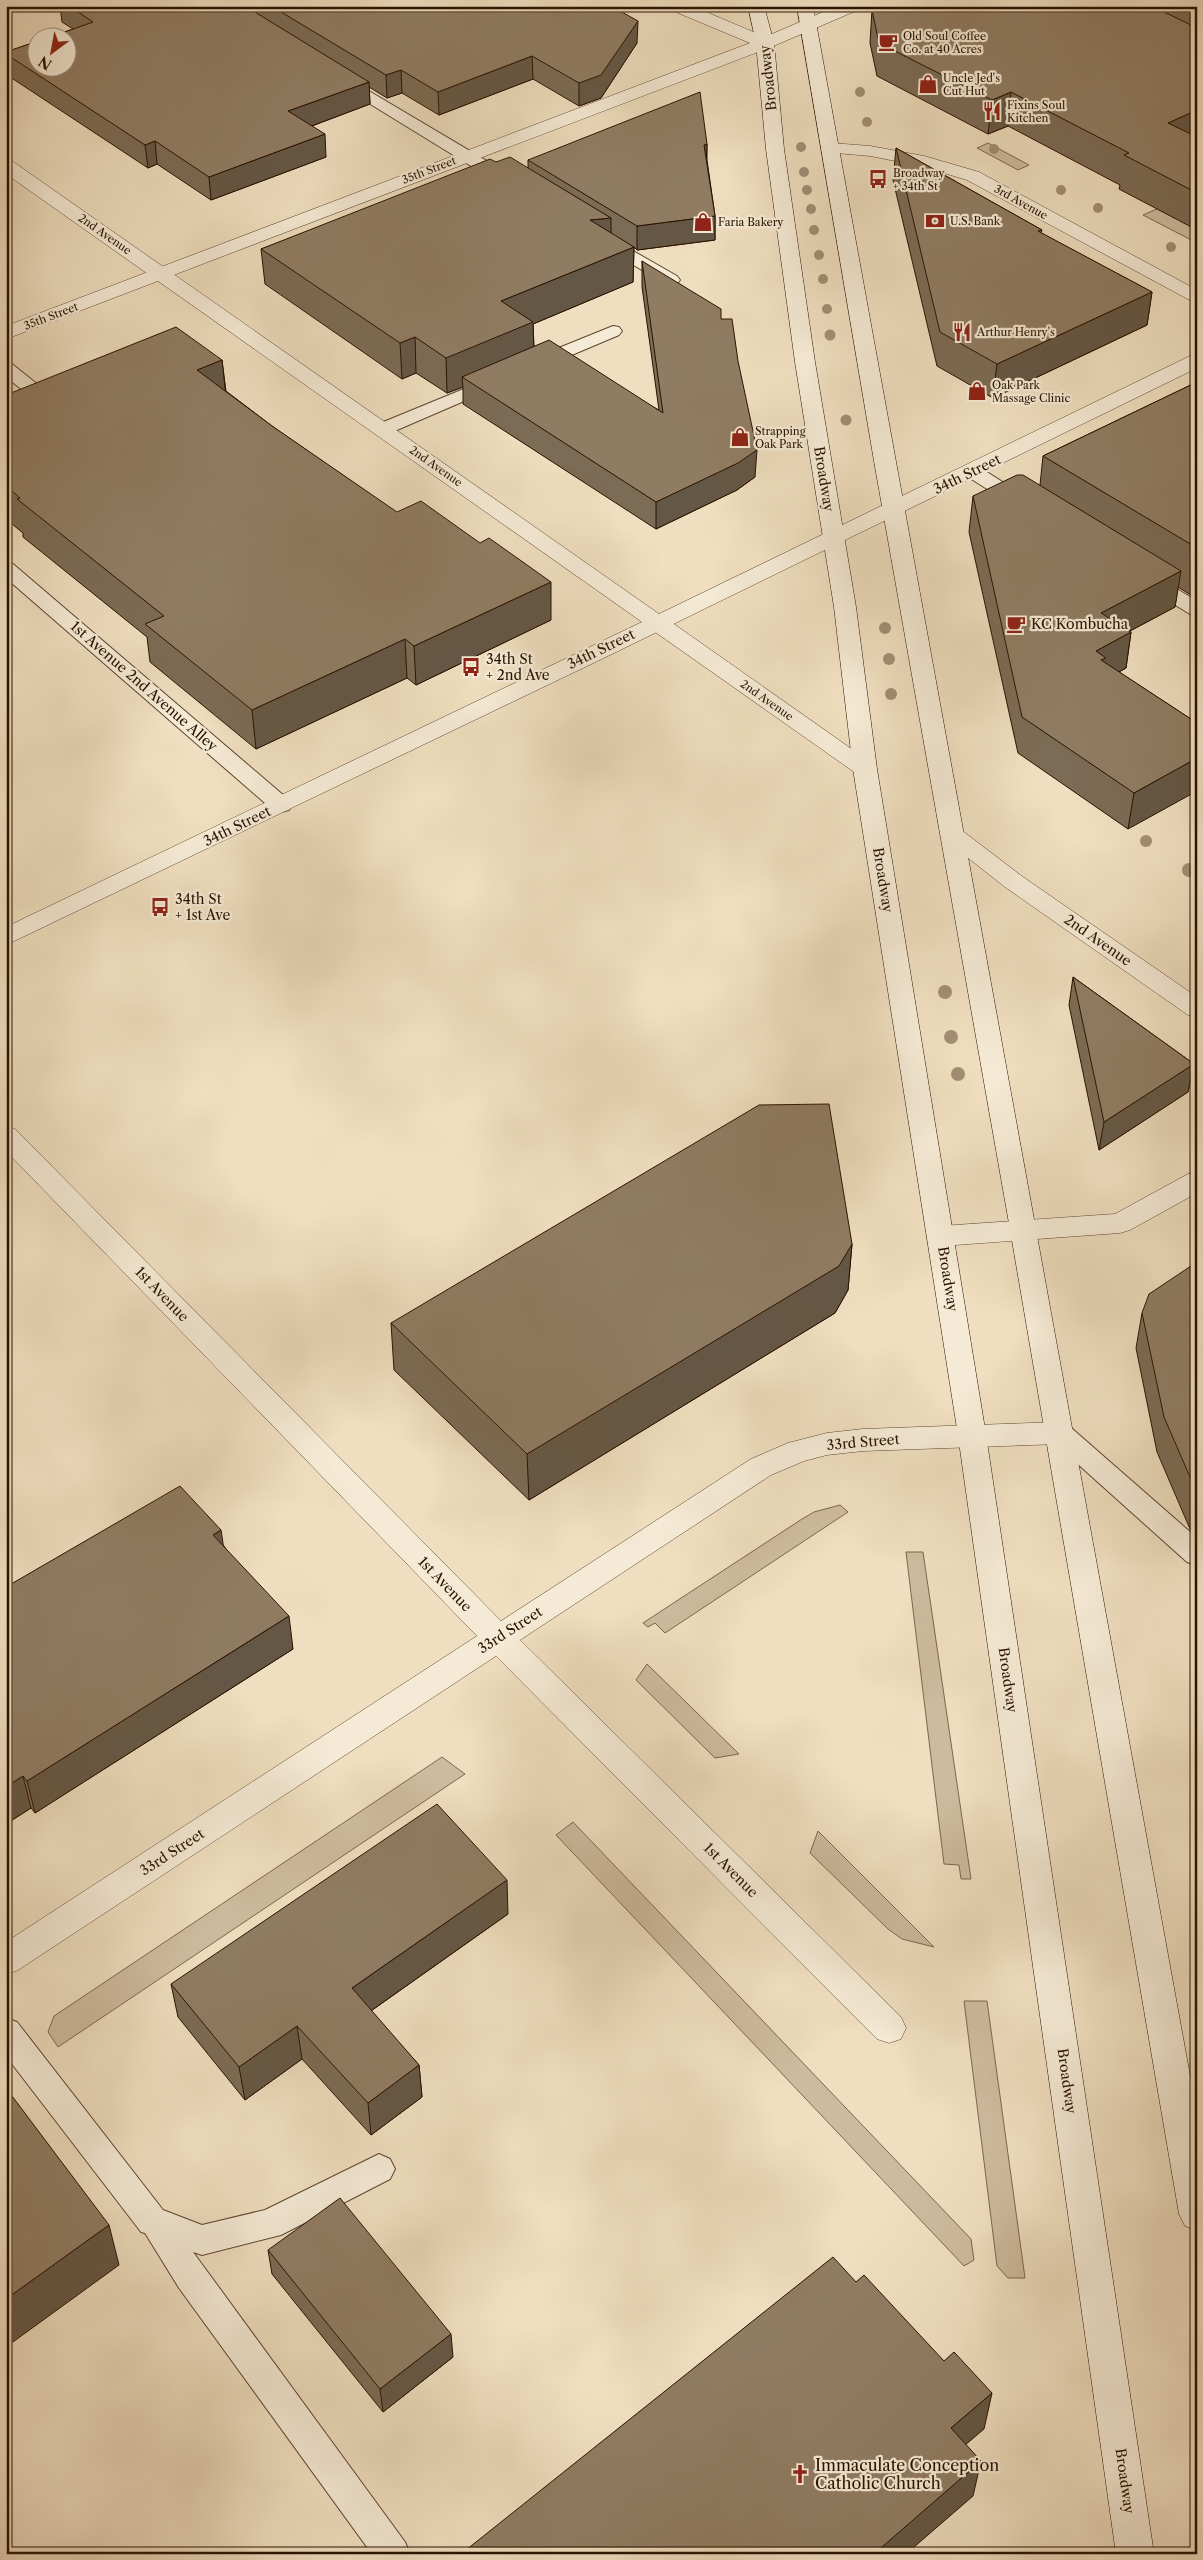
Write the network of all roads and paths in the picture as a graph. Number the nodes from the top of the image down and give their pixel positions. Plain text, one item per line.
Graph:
1 (677, 6) edge
2 (756, 6) edge
3 (852, 6) edge
4 (807, 15) edge
5 (765, 43) junction
6 (332, 74) edge
7 (831, 148) junction
8 (467, 156) junction
9 (6, 165) edge
10 (524, 191) edge
11 (589, 230) edge
12 (162, 274) junction
13 (671, 280) edge
14 (1197, 298) edge
15 (613, 331) dead end
16 (6, 333) edge
17 (1197, 360) edge
18 (6, 368) edge
19 (14, 394) edge
20 (383, 429) junction
21 (972, 471) junction
22 (894, 508) junction
23 (1039, 513) edge
24 (834, 539) junction
25 (6, 568) edge
26 (1130, 569) edge
27 (1197, 610) edge
28 (656, 622) junction
29 (865, 769) junction
30 (281, 805) junction
31 (952, 834) junction
32 (6, 937) edge
33 (1197, 1009) edge
34 (6, 1135) edge
35 (1197, 1181) edge
36 (1024, 1230) junction
37 (941, 1236) junction
38 (1060, 1433) junction
39 (972, 1435) junction
40 (1197, 1554) edge
41 (498, 1638) junction
42 (6, 1960) edge
43 (889, 2028) dead end
44 (6, 2032) edge
45 (379, 2169) dead end
46 (1197, 2214) edge
47 (156, 2222) junction
48 (393, 2554) edge
49 (1135, 2554) edge

1 - 5 street
2 - 5 street, Broadway
3 - 4 street, 35th Street
4 - 5 street, 35th Street
4 - 7 street
5 - 8 street, 35th Street
5 - 24 street, Broadway
6 - 8 lane
7 - 14 street, 3rd Avenue
7 - 22 street
8 - 10 lane
8 - 12 street, 35th Street
9 - 12 street, 2nd Avenue
11 - 13 lane
12 - 16 street, 35th Street
12 - 20 street, 2nd Avenue
15 - 20 lane
17 - 21 street, 34th Street
18 - 19 lane
20 - 28 street, 2nd Avenue
21 - 22 street, 34th Street
21 - 23 lane
22 - 24 street, 34th Street
22 - 31 street
24 - 28 street, 34th Street
24 - 29 street, Broadway
25 - 30 lane, 1st Avenue 2nd Avenue Alley
26 - 27 lane
28 - 29 street, 2nd Avenue
28 - 30 street, 34th Street
29 - 37 street, Broadway
30 - 32 street, 34th Street
31 - 33 street, 2nd Avenue
31 - 36 street
34 - 41 street, 1st Avenue
35 - 36 street
36 - 37 street
36 - 38 street
37 - 39 street, Broadway
38 - 39 street, 33rd Street
38 - 40 lane
38 - 46 street
39 - 41 street, 33rd Street
39 - 49 street, Broadway
41 - 42 street, 33rd Street
41 - 43 street, 1st Avenue
44 - 47 lane
45 - 47 lane
47 - 48 lane

